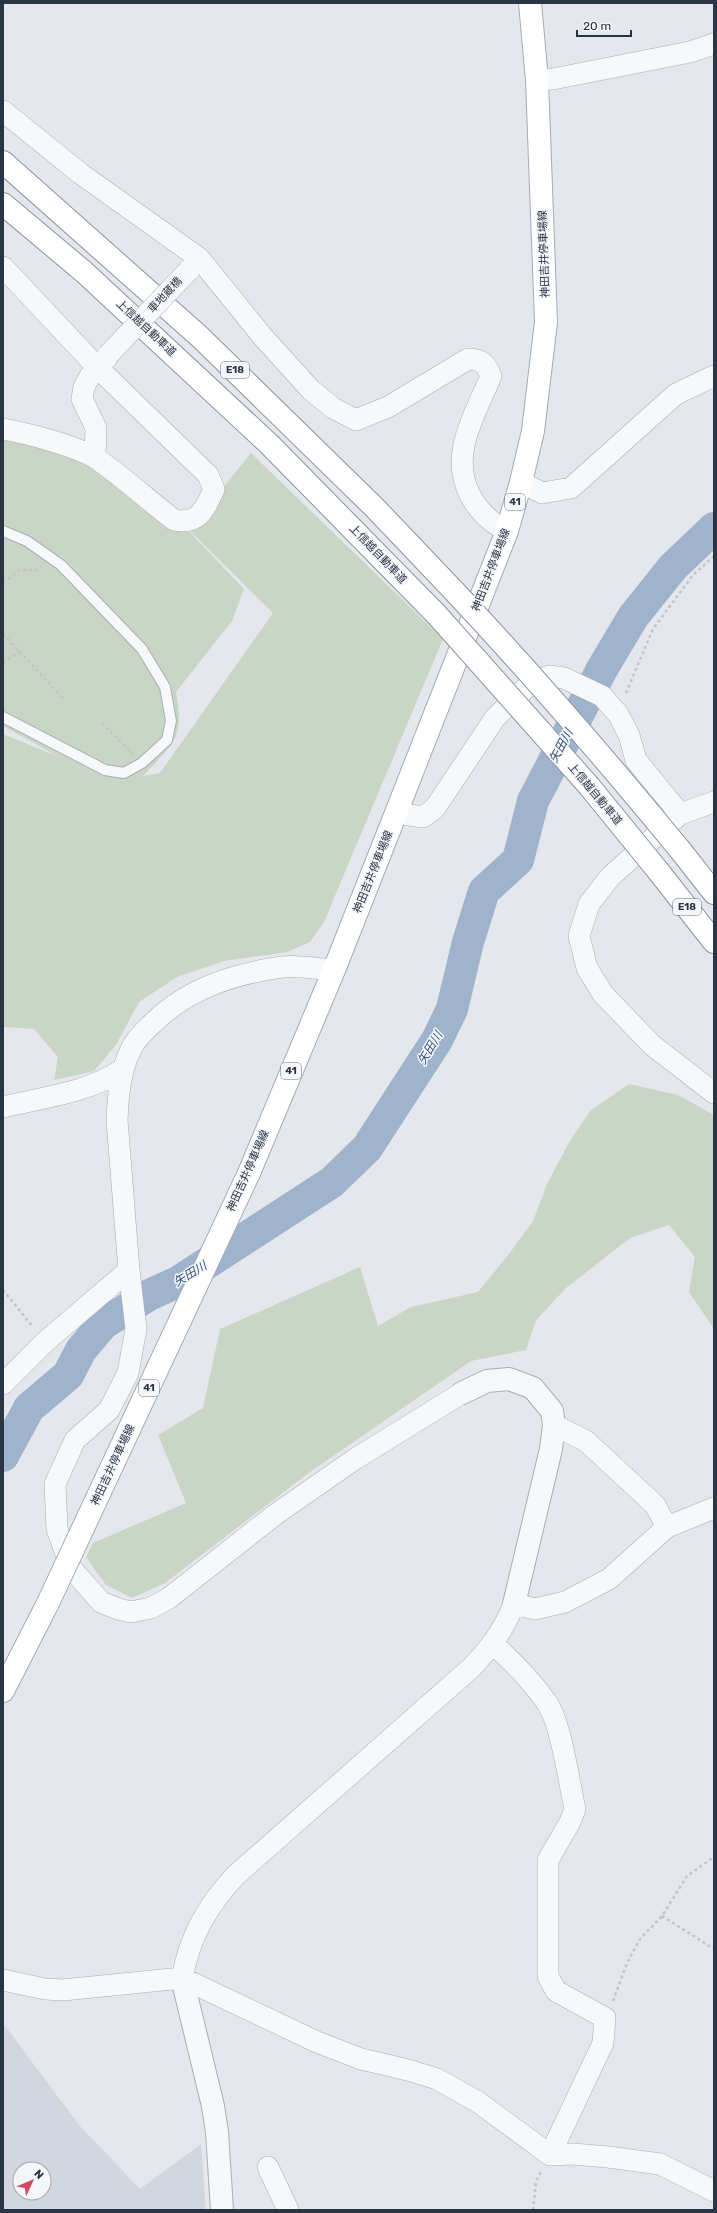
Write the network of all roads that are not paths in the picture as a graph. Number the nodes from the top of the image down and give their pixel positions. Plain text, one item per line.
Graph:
1 (530, 3) edge
2 (714, 44) edge
3 (537, 80) junction
4 (3, 111) edge
5 (3, 162) edge
6 (3, 204) edge
7 (3, 211) edge
8 (194, 264) junction
9 (3, 267) edge
10 (84, 272) junction
11 (103, 362) junction
12 (714, 376) edge
13 (3, 429) edge
14 (95, 458) junction
15 (521, 482) junction
16 (3, 531) edge
17 (507, 531) junction
18 (3, 717) edge
19 (714, 802) edge
20 (396, 813) junction
21 (680, 814) junction
22 (714, 893) edge
23 (714, 942) edge
24 (334, 970) junction
25 (123, 1069) junction
26 (714, 1093) edge
27 (3, 1106) edge
28 (131, 1279) junction
29 (3, 1384) edge
30 (462, 1393) joint
31 (554, 1425) junction
32 (714, 1508) edge
33 (667, 1527) junction
34 (514, 1604) junction
35 (493, 1644) junction
36 (3, 1691) edge
37 (182, 1978) junction
38 (3, 1980) edge
39 (550, 2155) junction
40 (268, 2167) dead end
41 (714, 2191) edge
42 (222, 2210) edge
43 (288, 2210) edge

1 - 3 main road, 神田吉井停車場線 / 41
2 - 3 street
3 - 15 main road, 神田吉井停車場線 / 41
4 - 8 street
5 - 22 main road, E18, bridge
6 - 10 main road, 上信越自動車道 / E18
7 - 10 main road
8 - 11 street, 車地蔵橋, bridge
8 - 17 street
9 - 11 street
10 - 23 main road, 上信越自動車道 / E18, bridge
11 - 14 street, 車地蔵橋
11 - 14 street
12 - 15 street
13 - 14 street
15 - 17 main road, 神田吉井停車場線 / 41
16 - 18 lane
17 - 20 main road, 神田吉井停車場線 / 41
19 - 21 street
20 - 21 street
20 - 24 main road, 神田吉井停車場線 / 41
21 - 26 street
24 - 25 street
24 - 36 main road, 神田吉井停車場線 / 41, bridge
25 - 27 street
25 - 28 street
28 - 29 street
28 - 30 street
30 - 31 street
31 - 33 street
31 - 34 street
32 - 33 street
33 - 34 street
34 - 35 street
35 - 37 street
35 - 39 street
37 - 38 street
37 - 39 street
37 - 42 street
39 - 41 street
40 - 43 street

